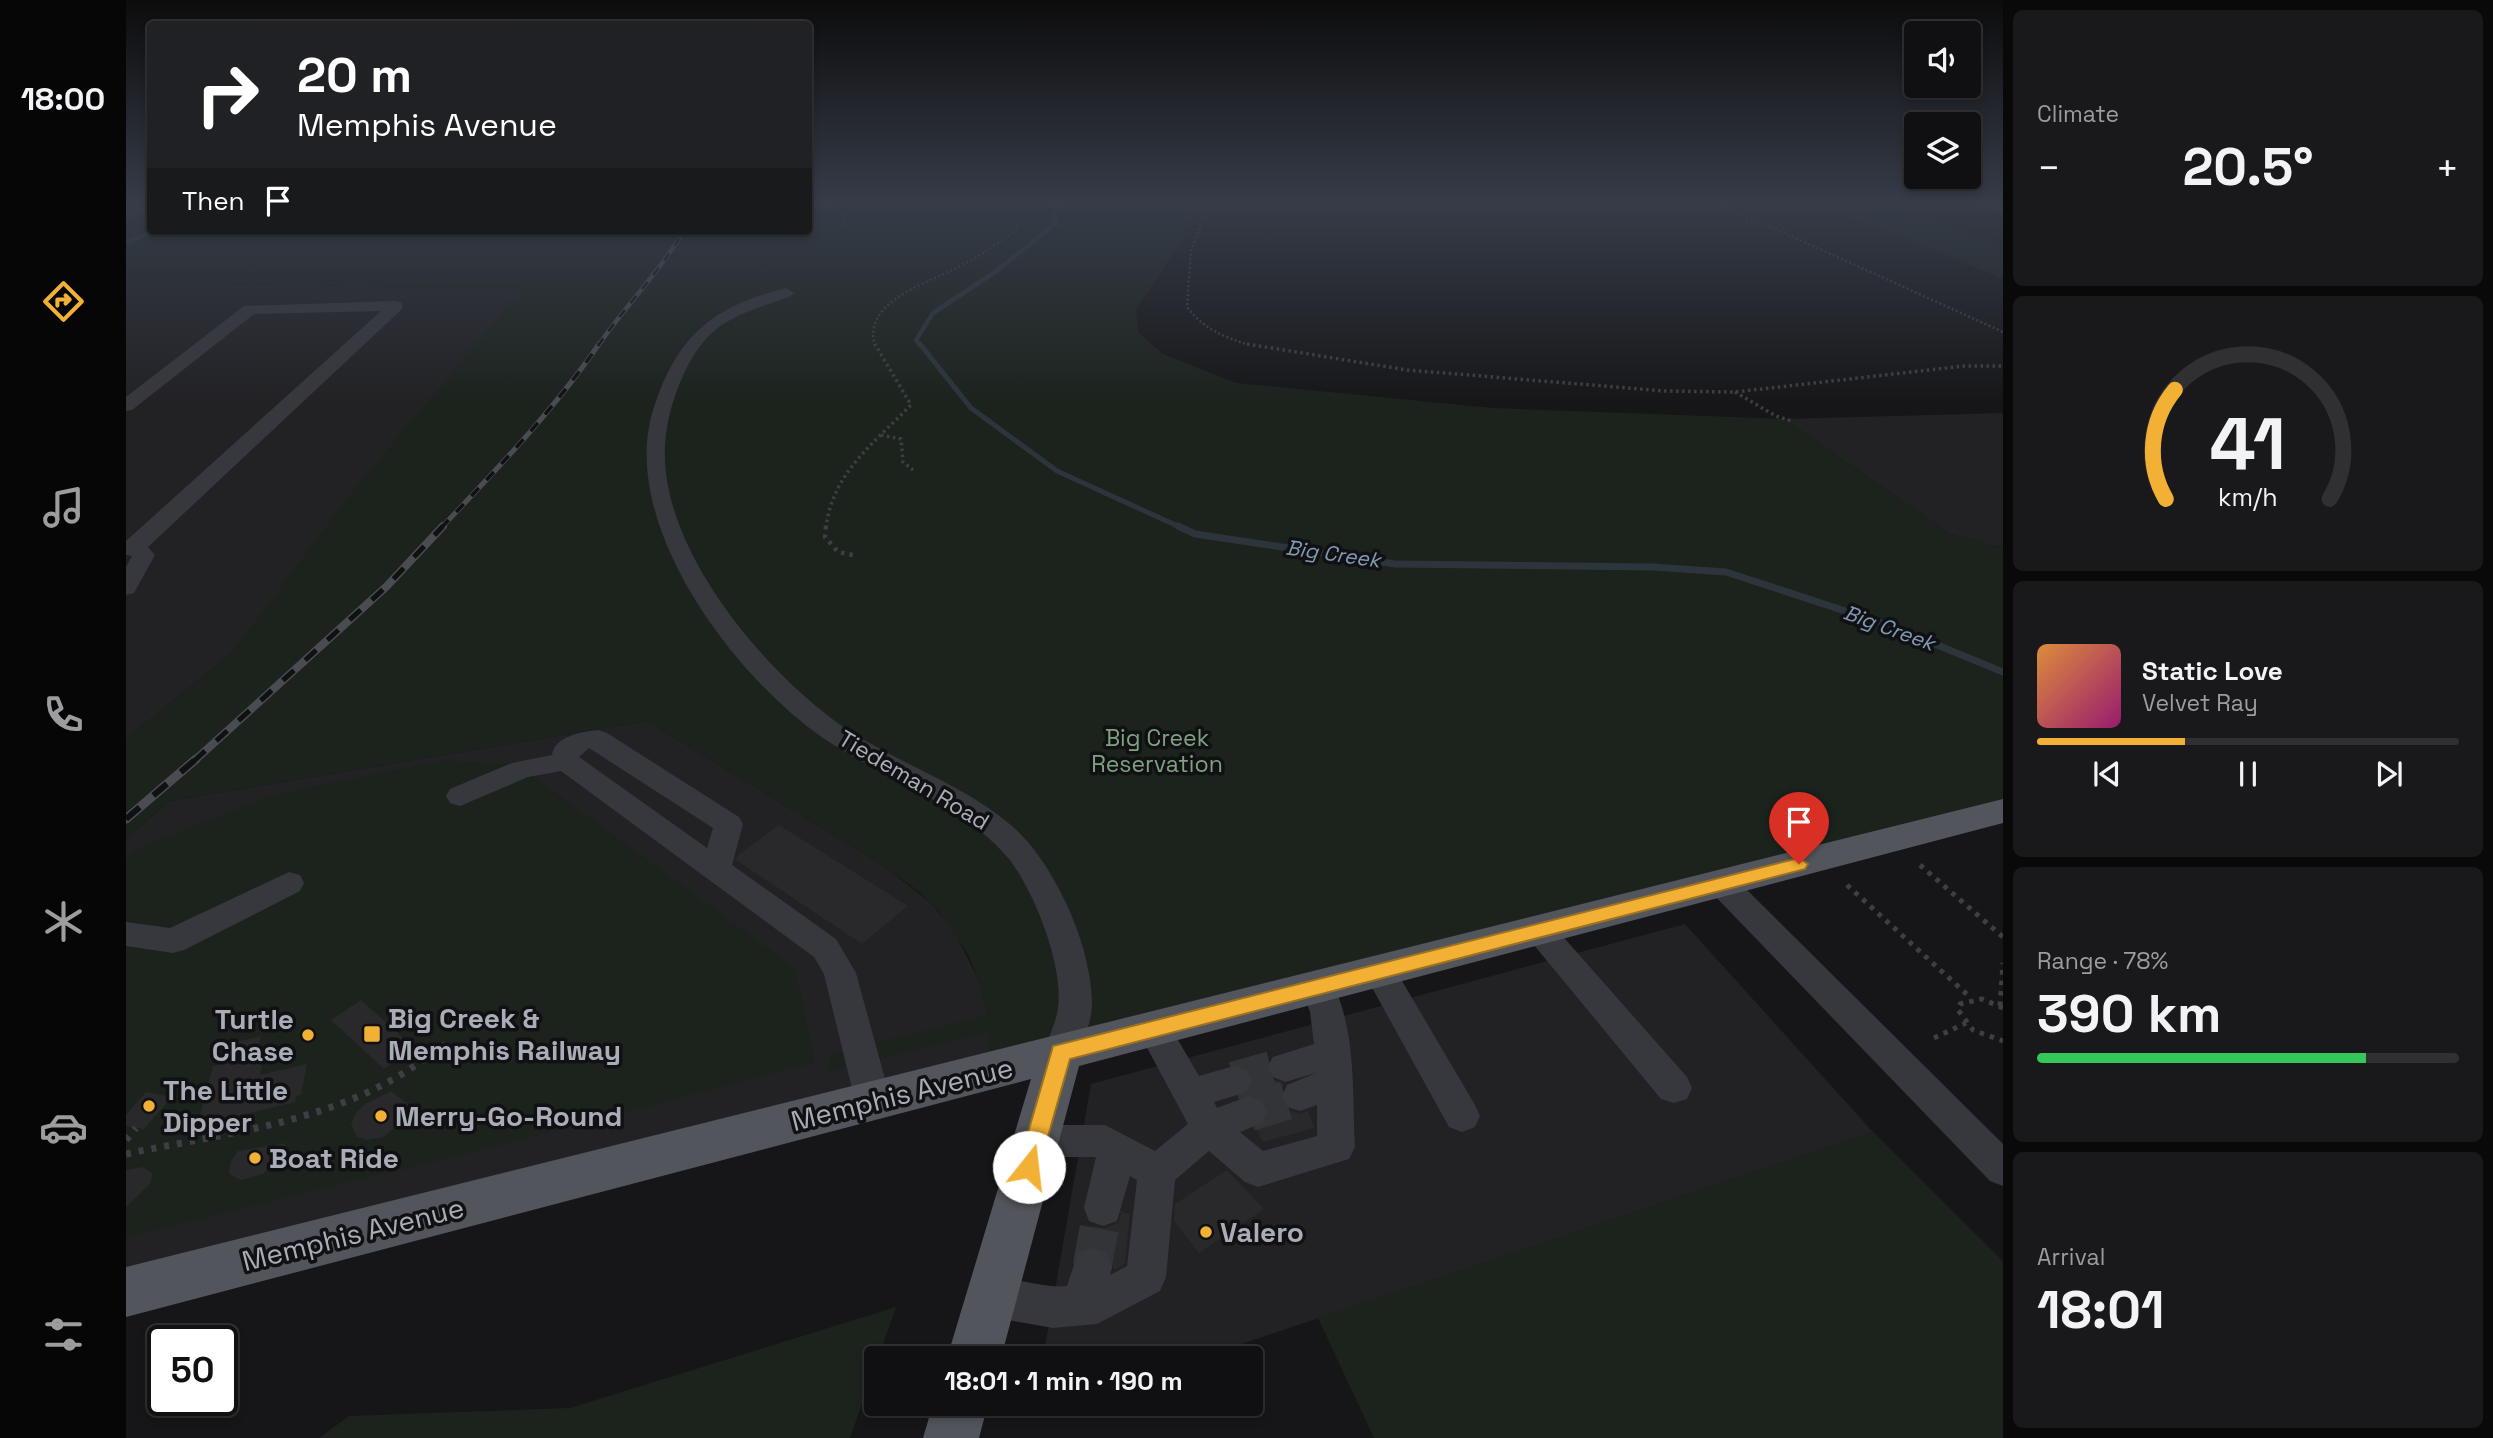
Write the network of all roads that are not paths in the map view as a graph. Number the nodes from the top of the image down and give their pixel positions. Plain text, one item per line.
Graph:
1 (786, 293) dead end
2 (126, 405) edge
3 (131, 547) edge
4 (126, 588) edge
5 (566, 761) junction
6 (460, 796) dead end
7 (2003, 811) edge
8 (716, 867) junction
9 (289, 883) dead end
10 (1722, 884) junction
11 (1540, 931) junction
12 (126, 934) edge
13 (1380, 973) junction
14 (1319, 989) junction
15 (1155, 1031) junction
16 (1061, 1053) junction
17 (1674, 1087) dead end
18 (1189, 1094) junction
19 (873, 1101) junction
20 (1462, 1116) dead end
21 (1209, 1128) junction
22 (1037, 1141) junction
23 (1117, 1148) junction
24 (2003, 1168) edge
25 (1157, 1172) junction
26 (1103, 1208) tunnel mouth
27 (126, 1292) edge
28 (991, 1297) junction
29 (977, 1346) edge
30 (957, 1416) edge
31 (951, 1438) edge

1 - 16 street, Tiedeman Road
2 - 3 street
3 - 4 street
5 - 6 street
5 - 8 lane
5 - 8 lane
7 - 10 main road, Memphis Avenue
8 - 19 lane
9 - 12 lane
10 - 11 main road, Memphis Avenue
10 - 24 street
11 - 13 main road, Memphis Avenue
11 - 17 street
13 - 14 main road, Memphis Avenue
13 - 20 lane
14 - 15 main road, Memphis Avenue
14 - 21 street
15 - 16 main road, Memphis Avenue
15 - 18 street
16 - 19 main road, Memphis Avenue
16 - 22 main road, Tiedeman Road
18 - 21 street
18 - 21 street
19 - 27 main road, Memphis Avenue
21 - 25 street
22 - 23 street
22 - 28 main road, Tiedeman Road
23 - 25 street
23 - 26 lane
25 - 28 street
28 - 29 main road, Tiedeman Road
30 - 31 main road

